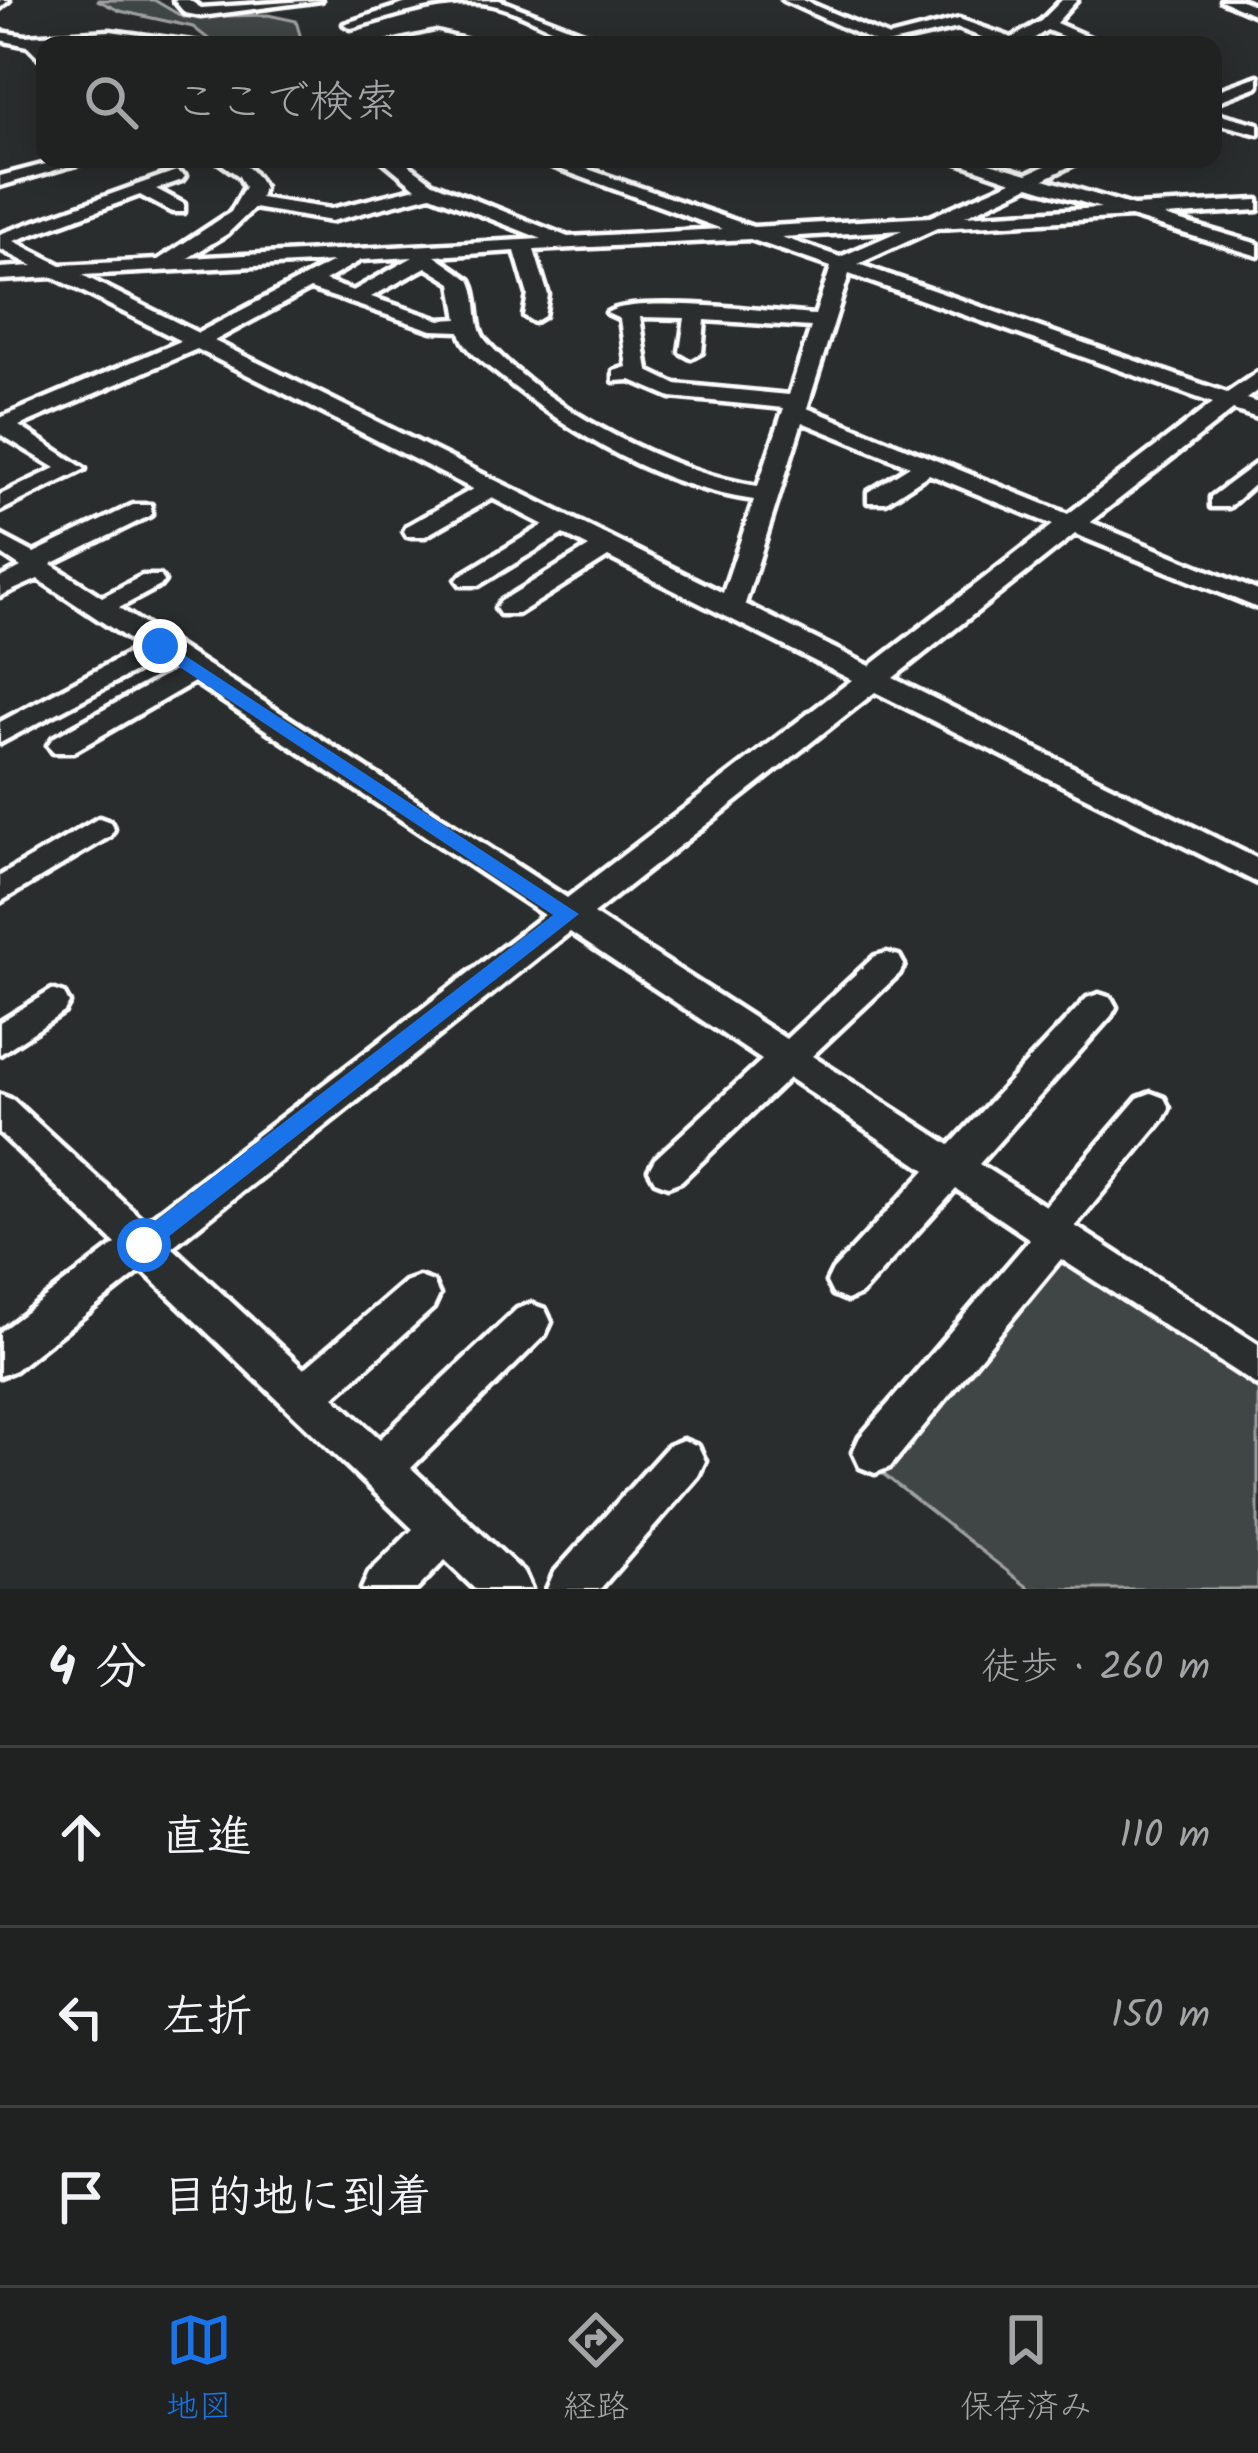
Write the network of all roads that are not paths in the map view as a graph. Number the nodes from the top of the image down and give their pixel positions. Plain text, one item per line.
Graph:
1 (181, 0) edge
2 (314, 0) edge
3 (476, 0) edge
4 (943, 0) edge
5 (1070, 0) edge
6 (1228, 0) edge
7 (799, 1) edge
8 (525, 7) edge
9 (496, 8) edge
10 (1258, 12) edge
11 (384, 16) junction
12 (403, 18) dead end
13 (959, 23) junction
14 (350, 24) dead end
15 (1046, 24) junction
16 (482, 26) dead end
17 (555, 26) junction
18 (463, 32) dead end
19 (0, 36) edge
20 (544, 36) edge
21 (582, 36) edge
22 (867, 36) edge
23 (908, 36) edge
24 (992, 36) edge
25 (1028, 36) edge
26 (1076, 36) edge
27 (36, 39) edge
28 (27, 40) junction
29 (36, 49) edge
30 (1258, 81) edge
31 (1222, 95) edge
32 (1222, 119) edge
33 (1258, 129) edge
34 (52, 168) edge
35 (242, 168) edge
36 (400, 168) edge
37 (568, 168) edge
38 (988, 168) edge
39 (1055, 168) edge
40 (176, 176) dead end
41 (1028, 180) junction
42 (0, 182) edge
43 (142, 189) junction
44 (433, 189) junction
45 (464, 201) junction
46 (249, 202) junction
47 (1258, 206) edge
48 (178, 208) dead end
49 (1134, 213) junction
50 (401, 219) dead end
51 (934, 221) junction
52 (749, 232) junction
53 (0, 241) edge
54 (571, 243) junction
55 (523, 245) junction
56 (1258, 250) edge
57 (363, 254) junction
58 (422, 254) junction
59 (842, 264) junction
60 (160, 266) junction
61 (56, 271) junction
62 (0, 274) edge
63 (309, 282) junction
64 (106, 296) junction
65 (354, 298) junction
66 (696, 313) junction
67 (534, 316) dead end
68 (824, 322) junction
69 (469, 324) junction
70 (198, 341) junction
71 (691, 352) dead end
72 (1258, 380) edge
73 (1244, 406) edge
74 (796, 407) junction
75 (1, 426) edge
76 (928, 465) junction
77 (1258, 470) edge
78 (492, 488) junction
79 (767, 495) junction
80 (877, 497) dead end
81 (1220, 502) dead end
82 (0, 504) edge
83 (142, 510) dead end
84 (1073, 523) junction
85 (563, 524) junction
86 (416, 531) dead end
87 (0, 542) edge
88 (608, 547) junction
89 (37, 566) junction
90 (470, 580) dead end
91 (152, 581) dead end
92 (0, 588) edge
93 (1258, 599) edge
94 (100, 608) junction
95 (509, 608) dead end
96 (731, 608) junction
97 (160, 646) junction
98 (196, 670) junction
99 (871, 678) junction
100 (0, 734) edge
101 (63, 745) dead end
102 (99, 829) dead end
103 (1258, 872) edge
104 (0, 891) edge
105 (568, 914) junction
106 (887, 965) dead end
107 (52, 1003) dead end
108 (1099, 1007) dead end
109 (0, 1040) edge
110 (787, 1058) junction
111 (1150, 1108) dead end
112 (0, 1110) edge
113 (952, 1167) junction
114 (668, 1169) dead end
115 (1052, 1232) junction
116 (144, 1245) junction
117 (847, 1282) dead end
118 (419, 1295) dead end
119 (531, 1322) dead end
120 (0, 1357) edge
121 (1258, 1367) edge
122 (304, 1396) junction
123 (875, 1452) dead end
124 (683, 1461) dead end
125 (380, 1468) junction
126 (444, 1529) junction
127 (386, 1589) edge
128 (508, 1589) edge
129 (570, 1589) edge

1 - 2 street
3 - 11 street
4 - 13 street
5 - 15 street
6 - 10 street
7 - 22 street
8 - 9 street
8 - 17 street
11 - 12 street
11 - 14 street
13 - 23 street
13 - 24 street
15 - 25 street
15 - 26 street
16 - 18 street
17 - 20 street
17 - 21 street
19 - 28 street
27 - 28 street
28 - 29 street
30 - 31 street
32 - 33 street
34 - 42 street
35 - 46 street
36 - 44 street
37 - 52 street
38 - 41 street
39 - 41 street
40 - 43 street
41 - 49 street
41 - 51 street
43 - 48 street
43 - 53 street
44 - 45 street
44 - 46 street
45 - 50 street
45 - 54 street
46 - 60 street
47 - 49 street
49 - 51 street
49 - 56 street
51 - 52 street
51 - 59 street
52 - 54 street
52 - 59 street
53 - 61 street
54 - 55 street
55 - 58 street
55 - 67 street
57 - 58 street
57 - 60 street
57 - 63 street
58 - 65 street
58 - 69 street
59 - 68 street
59 - 73 street
60 - 61 street
60 - 64 street
61 - 62 street
61 - 64 street
63 - 65 street
63 - 70 street
64 - 70 street
65 - 69 street
66 - 68 street
66 - 71 street
66 - 74 street
68 - 74 street
69 - 79 street
70 - 75 street
70 - 78 street
72 - 73 street
73 - 84 street
74 - 76 street
74 - 79 street
75 - 82 street
76 - 80 street
76 - 84 street
77 - 81 street
78 - 85 street
78 - 86 street
79 - 96 street
83 - 89 street
84 - 93 street
84 - 99 street
85 - 88 street
85 - 90 street
87 - 89 street
88 - 95 street
88 - 96 street
89 - 92 street
89 - 94 street
91 - 94 street
94 - 97 street
96 - 99 street
97 - 98 street
97 - 100 street
98 - 101 street
98 - 105 street
99 - 103 street
99 - 105 street
102 - 104 street
105 - 110 street
105 - 116 street
106 - 110 street
107 - 109 street
108 - 113 street
110 - 113 street
110 - 114 street
111 - 115 street
112 - 116 street
113 - 115 street
113 - 117 street
115 - 121 street
115 - 123 street
116 - 120 street
116 - 122 street
118 - 122 street
119 - 125 street
122 - 125 street
124 - 129 street
125 - 126 street
126 - 127 street
126 - 128 street

